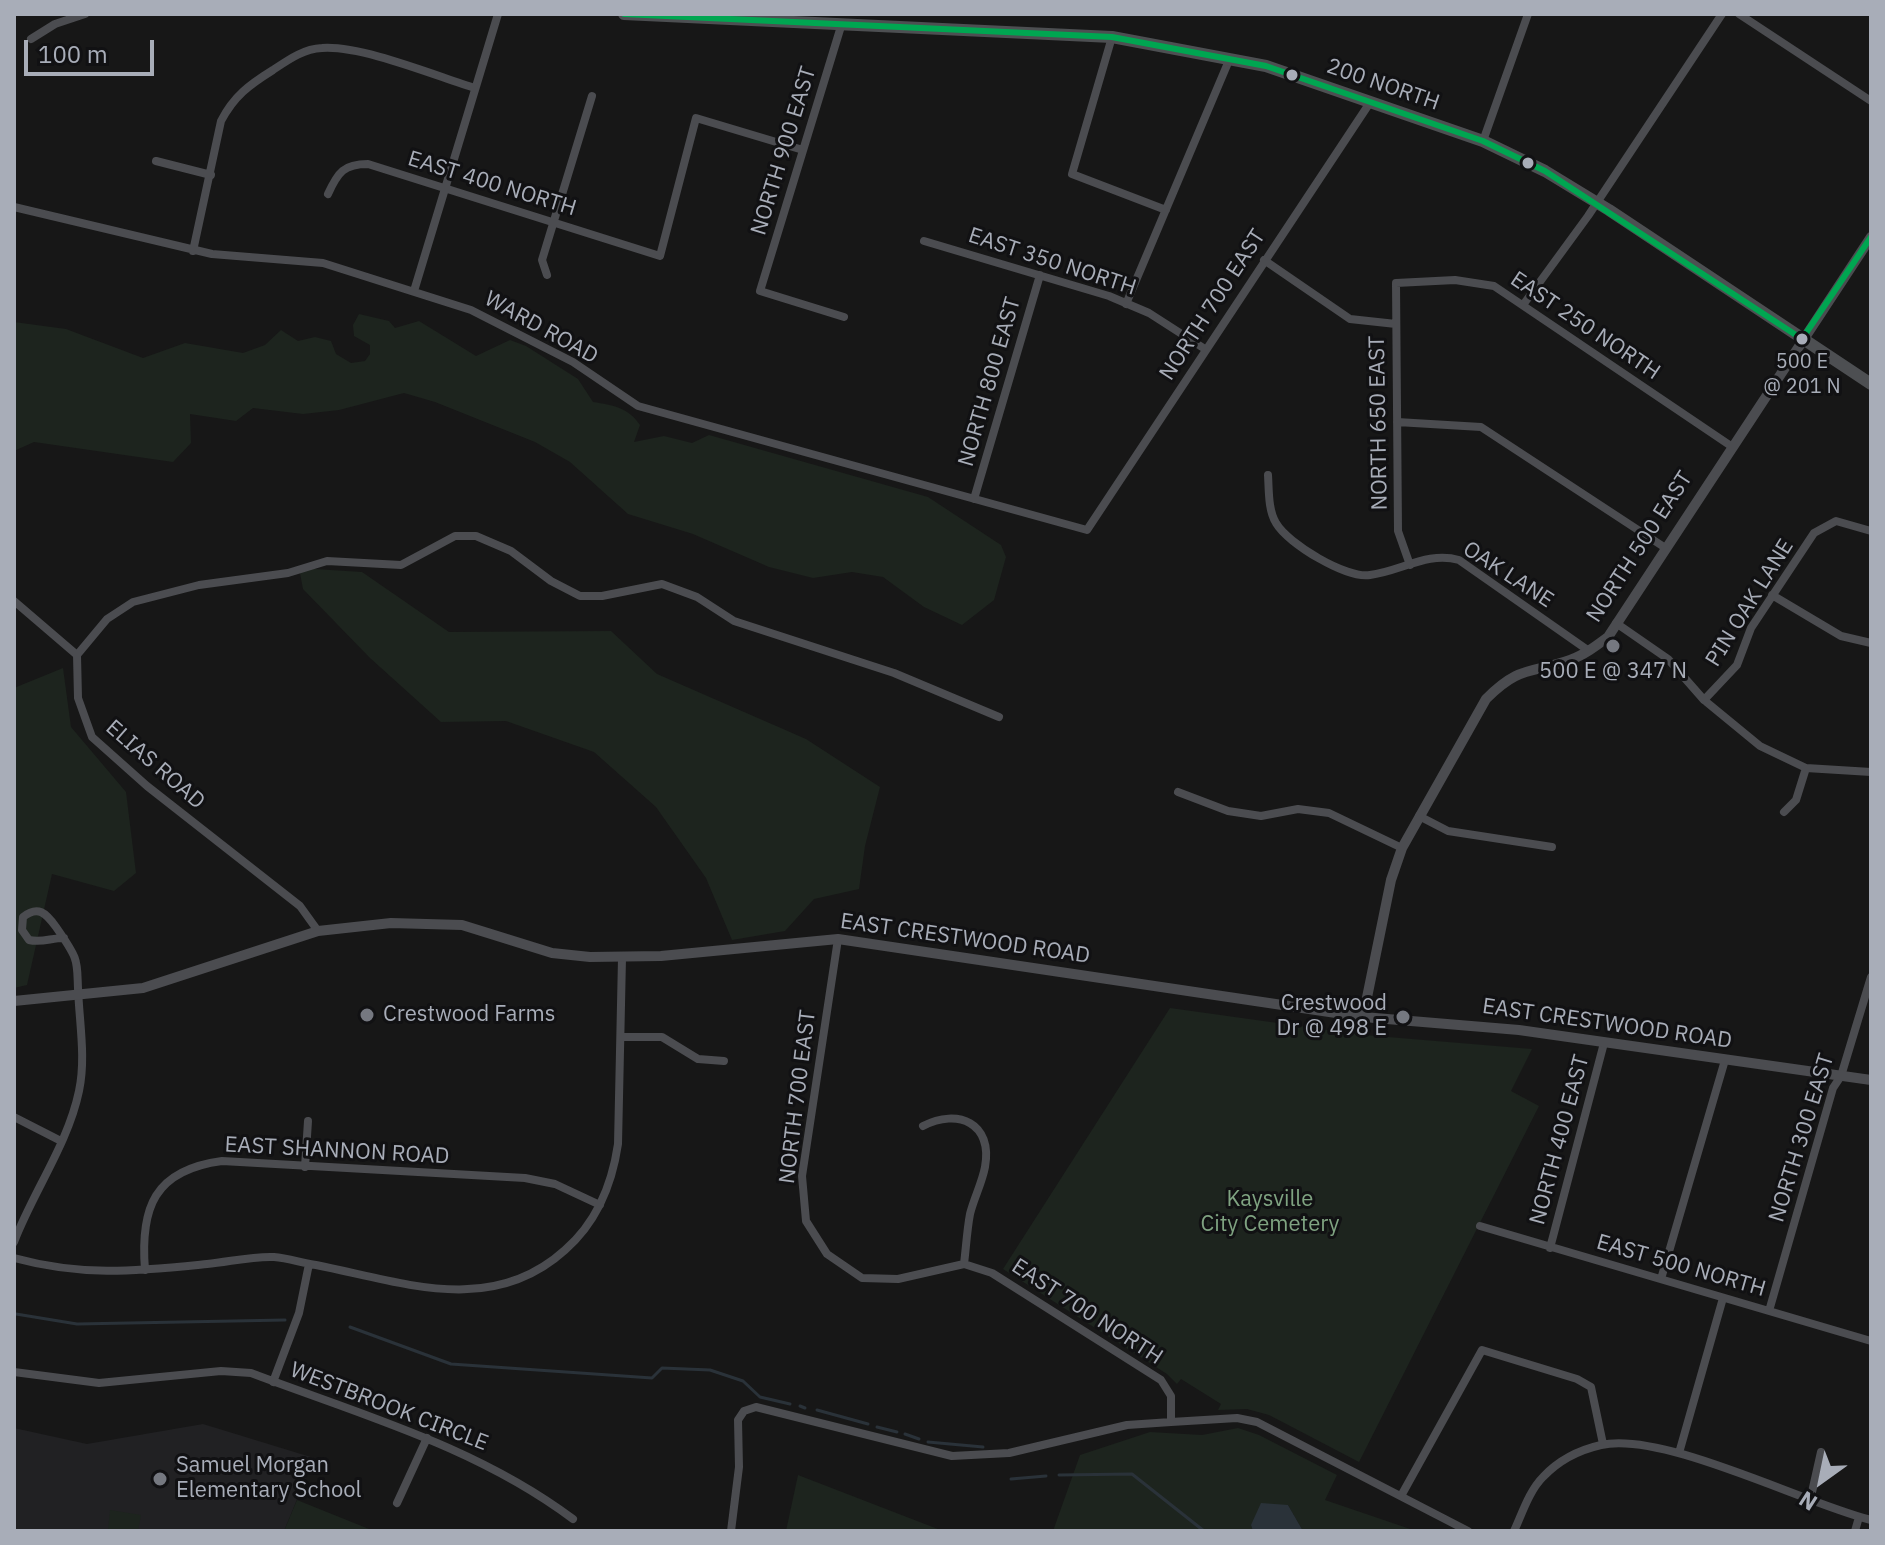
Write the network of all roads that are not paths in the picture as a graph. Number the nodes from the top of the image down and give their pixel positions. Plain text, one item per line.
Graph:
1 (85, 14) edge
2 (498, 14) edge
3 (624, 14) edge
4 (1528, 14) edge
5 (1722, 14) edge
6 (1739, 14) edge
7 (699, 16) edge
8 (842, 23) junction
9 (1112, 37) junction
10 (31, 39) dead end
11 (1230, 58) junction
12 (475, 88) junction
13 (592, 96) dead end
14 (1371, 100) junction
15 (1871, 101) edge
16 (1483, 141) junction
17 (803, 150) junction
18 (156, 161) dead end
19 (211, 175) junction
20 (445, 188) junction
21 (328, 194) dead end
22 (1597, 202) junction
23 (14, 207) edge
24 (1166, 210) junction
25 (554, 222) junction
26 (1871, 237) edge
27 (924, 241) dead end
28 (193, 251) junction
29 (1264, 260) junction
30 (547, 275) dead end
31 (1040, 275) junction
32 (414, 291) junction
33 (1126, 304) junction
34 (1523, 305) junction
35 (844, 317) dead end
36 (1396, 324) junction
37 (1802, 339) junction
38 (1205, 349) junction
39 (1871, 384) edge
40 (1397, 422) junction
41 (1731, 446) junction
42 (1268, 475) dead end
43 (974, 499) junction
44 (1087, 530) joint
45 (1871, 531) edge
46 (1664, 547) junction
47 (1410, 565) junction
48 (1772, 595) junction
49 (14, 601) edge
50 (1616, 623) junction
51 (1871, 643) edge
52 (1589, 651) junction
53 (77, 655) junction
54 (1704, 700) junction
55 (999, 717) dead end
56 (1806, 768) junction
57 (1871, 772) edge
58 (1178, 792) dead end
59 (1784, 812) dead end
60 (1419, 816) junction
61 (1552, 847) dead end
62 (1402, 848) junction
63 (318, 931) junction
64 (64, 938) junction
65 (838, 939) junction
66 (622, 958) junction
67 (1871, 977) edge
68 (78, 997) junction
69 (14, 1001) edge
70 (1363, 1017) junction
71 (621, 1037) junction
72 (1604, 1043) junction
73 (1725, 1060) junction
74 (724, 1061) dead end
75 (1841, 1076) junction
76 (1871, 1080) edge
77 (14, 1117) edge
78 (308, 1121) dead end
79 (923, 1126) dead end
80 (61, 1141) junction
81 (305, 1167) junction
82 (600, 1205) junction
83 (1480, 1226) dead end
84 (14, 1242) edge
85 (1550, 1248) junction
86 (14, 1258) edge
87 (309, 1264) junction
88 (964, 1264) junction
89 (145, 1270) junction
90 (1661, 1279) junction
91 (1723, 1298) junction
92 (1769, 1311) junction
93 (1871, 1341) edge
94 (14, 1372) edge
95 (273, 1382) junction
96 (1171, 1422) junction
97 (427, 1438) junction
98 (1603, 1444) junction
99 (1821, 1452) dead end
100 (1679, 1453) junction
101 (1401, 1496) junction
102 (1810, 1501) junction
103 (397, 1503) dead end
104 (1859, 1517) junction
105 (573, 1519) dead end
106 (1871, 1520) edge
107 (731, 1531) edge
108 (1468, 1531) edge
109 (1514, 1531) edge
110 (1855, 1531) edge

1 - 10 street
2 - 12 street
3 - 7 main road, 200 NORTH
4 - 16 street
5 - 22 street
6 - 15 street
7 - 8 main road, 200 NORTH
8 - 9 main road, 200 NORTH
8 - 17 street, NORTH 900 EAST
9 - 11 main road, 200 NORTH
9 - 24 street
11 - 14 main road, 200 NORTH
11 - 24 street
12 - 19 street
12 - 20 street
13 - 25 street
14 - 16 main road, 200 NORTH
14 - 29 street, NORTH 700 EAST
16 - 22 main road, 200 NORTH
17 - 25 street, EAST 400 NORTH
17 - 35 street, NORTH 900 EAST
18 - 19 street
19 - 28 street
20 - 21 street, EAST 400 NORTH
20 - 25 street, EAST 400 NORTH
20 - 32 street
22 - 34 street
22 - 37 main road, 200 NORTH
23 - 28 street, WARD ROAD
24 - 33 street
25 - 30 street
26 - 37 street, NORTH 500 EAST
27 - 31 street, EAST 350 NORTH
28 - 32 street, WARD ROAD
29 - 36 street, NORTH 650 EAST
29 - 38 street, NORTH 700 EAST
31 - 33 street, EAST 350 NORTH
31 - 43 street, NORTH 800 EAST
32 - 43 street, WARD ROAD
33 - 38 street, EAST 350 NORTH
34 - 36 street, EAST 250 NORTH
34 - 41 street, EAST 250 NORTH
36 - 40 street, NORTH 650 EAST
37 - 39 main road, 200 NORTH
37 - 41 street, NORTH 500 EAST
38 - 44 street, NORTH 700 EAST
40 - 46 street
40 - 47 street, NORTH 650 EAST
41 - 46 street, NORTH 500 EAST
42 - 47 street, OAK LANE
43 - 44 street, WARD ROAD
45 - 48 street, PIN OAK LANE
46 - 50 street, NORTH 500 EAST
47 - 52 street, OAK LANE
48 - 51 street
48 - 54 street, PIN OAK LANE
49 - 53 street
50 - 52 street, NORTH 500 EAST
50 - 54 street
52 - 60 street, NORTH 500 EAST
53 - 55 street
53 - 63 street, ELIAS ROAD
54 - 56 street
56 - 57 street
56 - 59 street
58 - 62 street
60 - 61 street
60 - 62 street, NORTH 500 EAST
62 - 70 street, NORTH 500 EAST
63 - 66 street, EAST CRESTWOOD ROAD
63 - 68 street, EAST CRESTWOOD ROAD
64 - 64 street
64 - 68 street
65 - 66 street, EAST CRESTWOOD ROAD
65 - 70 street, EAST CRESTWOOD ROAD
65 - 88 street, NORTH 700 EAST
66 - 71 street
67 - 75 street, NORTH 300 EAST
68 - 69 street, EAST CRESTWOOD ROAD
68 - 80 street
70 - 72 street, EAST CRESTWOOD ROAD
71 - 74 street
71 - 82 street
72 - 73 street, EAST CRESTWOOD ROAD
72 - 85 street, NORTH 400 EAST
73 - 75 street, EAST CRESTWOOD ROAD
73 - 90 street
75 - 76 street, EAST CRESTWOOD ROAD
75 - 92 street, NORTH 300 EAST
77 - 80 street
78 - 81 street
79 - 88 street
80 - 84 street
81 - 82 street, EAST SHANNON ROAD
81 - 89 street, EAST SHANNON ROAD
82 - 87 street
83 - 85 street, EAST 500 NORTH
85 - 90 street, EAST 500 NORTH
86 - 89 street
87 - 89 street
87 - 95 street
88 - 96 street, EAST 700 NORTH
90 - 91 street, EAST 500 NORTH
91 - 92 street, EAST 500 NORTH
91 - 100 street
92 - 93 street, EAST 500 NORTH
94 - 95 street, WESTBROOK CIRCLE
95 - 97 street, WESTBROOK CIRCLE
96 - 101 street
96 - 107 street
97 - 103 street
97 - 105 street, WESTBROOK CIRCLE
98 - 100 street
98 - 101 street
98 - 109 street
99 - 102 street
100 - 102 street
101 - 108 street
102 - 104 street
104 - 106 street
104 - 110 street

